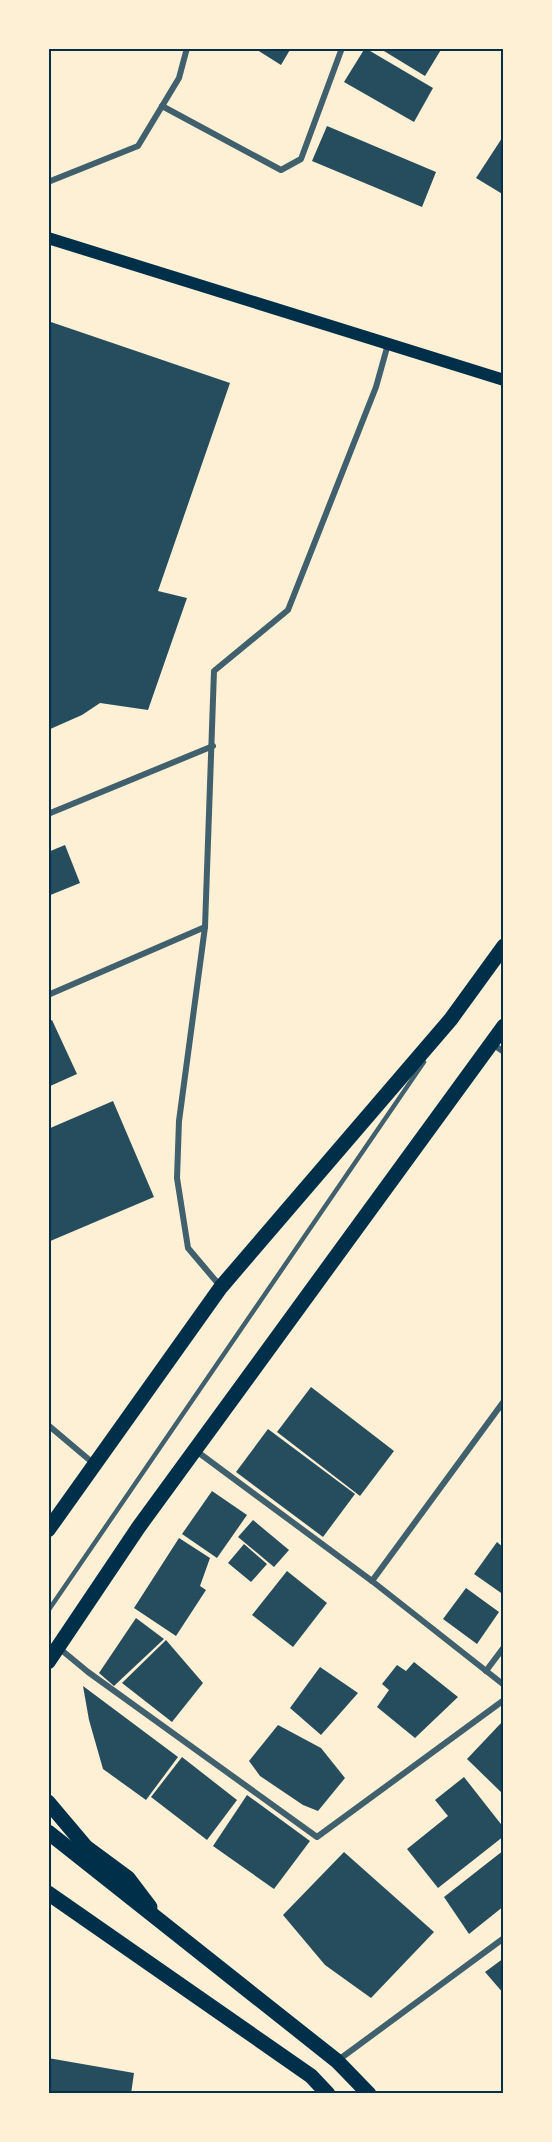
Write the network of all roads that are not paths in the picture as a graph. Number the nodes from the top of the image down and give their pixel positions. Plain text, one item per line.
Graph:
1 (187, 48) edge
2 (342, 48) edge
3 (162, 106) junction
4 (48, 182) edge
5 (48, 238) edge
6 (388, 344) junction
7 (504, 380) edge
8 (213, 746) junction
9 (48, 814) edge
10 (205, 927) junction
11 (504, 946) edge
12 (48, 995) edge
13 (451, 1019) junction
14 (504, 1026) edge
15 (491, 1043) junction
16 (504, 1052) edge
17 (221, 1287) junction
18 (504, 1401) edge
19 (48, 1425) edge
20 (195, 1450) junction
21 (93, 1463) junction
22 (48, 1530) edge
23 (372, 1581) junction
24 (48, 1611) edge
25 (58, 1647) junction
26 (504, 1647) edge
27 (48, 1662) edge
28 (486, 1671) junction
29 (48, 1676) edge
30 (504, 1685) edge
31 (504, 1700) edge
32 (48, 1802) edge
33 (48, 1832) edge
34 (48, 1893) edge
35 (163, 1924) junction
36 (504, 1938) edge
37 (337, 2061) junction
38 (328, 2094) edge
39 (369, 2094) edge

1 - 3 street
2 - 3 street
3 - 4 street
5 - 6 main road
6 - 7 main road
6 - 8 street
8 - 9 street
8 - 10 street
10 - 12 street
10 - 17 street
11 - 13 main road
13 - 17 main road
13 - 24 lane
14 - 15 main road
15 - 16 street
15 - 20 main road
17 - 21 main road
18 - 23 street
19 - 21 street
20 - 23 street
20 - 25 main road
21 - 22 main road
23 - 28 street
25 - 27 main road
25 - 29 main road
25 - 31 street
26 - 28 street
28 - 30 street
32 - 35 main road
33 - 35 main road
34 - 38 main road
35 - 37 main road
36 - 37 street
37 - 39 main road

